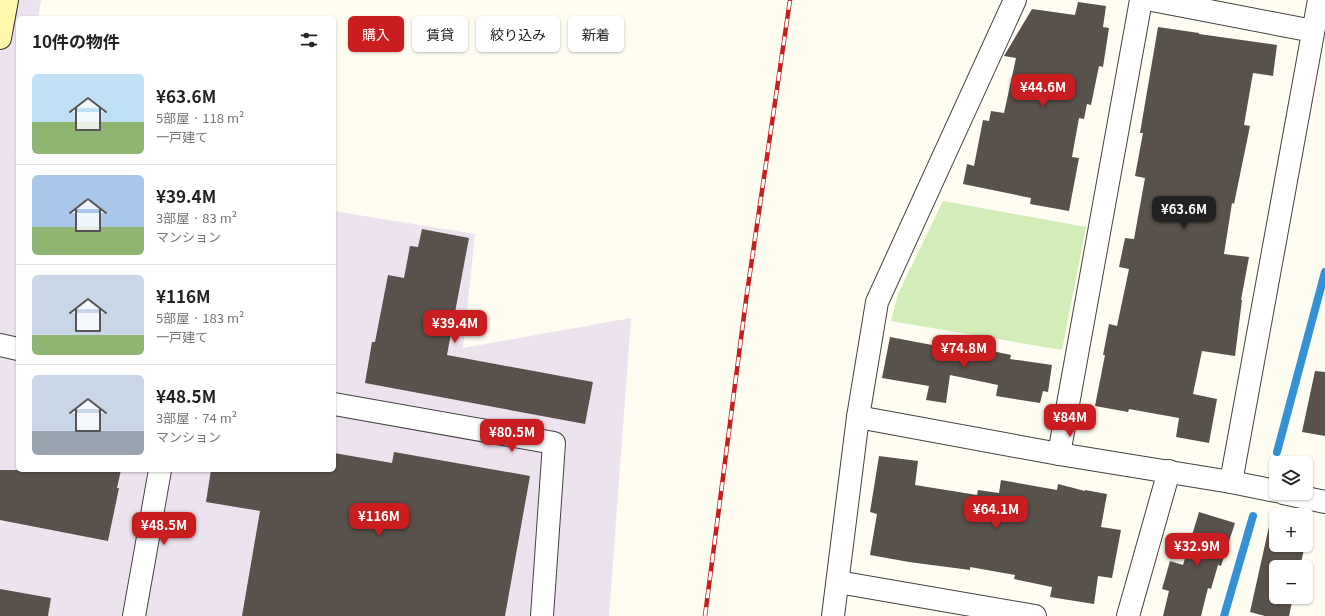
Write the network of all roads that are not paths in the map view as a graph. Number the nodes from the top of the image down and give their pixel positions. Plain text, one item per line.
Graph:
1 (7, 0) edge
2 (1015, 0) edge
3 (1141, 0) edge
4 (1152, 0) edge
5 (1319, 0) edge
6 (1313, 31) junction
7 (0, 38) edge
8 (0, 346) edge
9 (16, 349) edge
10 (336, 404) edge
11 (858, 418) junction
12 (1059, 454) junction
13 (1169, 471) junction
14 (160, 472) edge
15 (1231, 482) junction
16 (1269, 490) edge
17 (1313, 499) edge
18 (1325, 502) edge
19 (838, 582) junction
20 (134, 616) edge
21 (542, 616) edge
22 (833, 616) edge
23 (1034, 616) edge
24 (1128, 616) edge

1 - 7 main road
2 - 11 street
3 - 12 street
4 - 6 street
5 - 6 street
6 - 15 street
8 - 9 street
10 - 21 street
11 - 12 street
11 - 19 street
12 - 13 street
13 - 15 street
13 - 24 street
14 - 20 street
15 - 16 street
17 - 18 street
19 - 22 street
19 - 23 street

